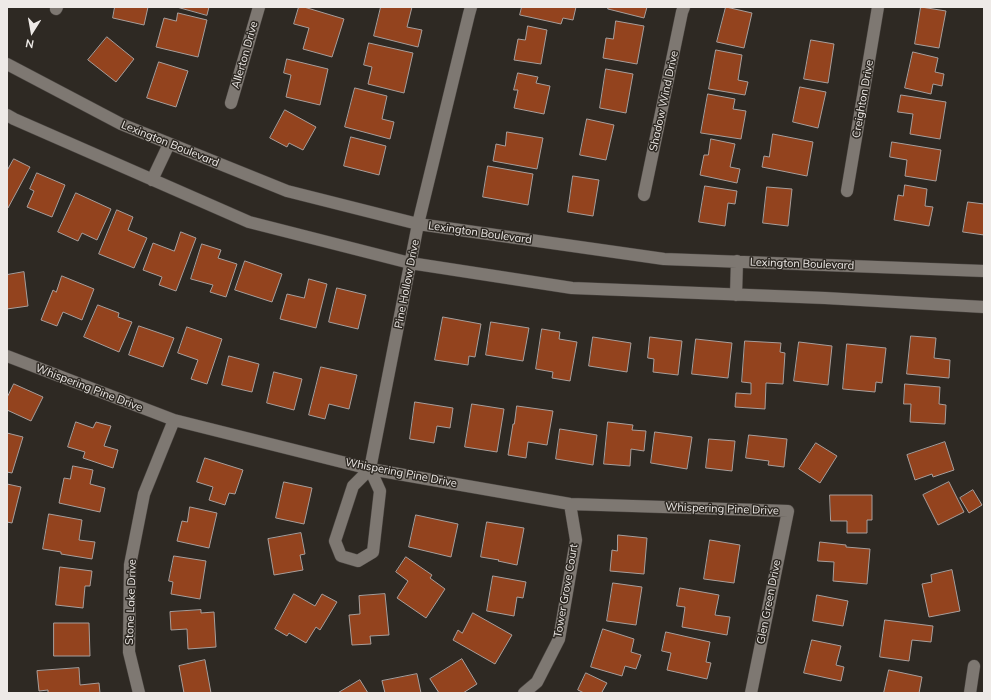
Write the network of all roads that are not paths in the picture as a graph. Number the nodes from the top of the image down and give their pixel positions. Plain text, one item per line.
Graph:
1 (259, 7) edge
2 (458, 7) edge
3 (684, 7) edge
4 (878, 7) edge
5 (470, 10) edge
6 (7, 64) edge
7 (231, 103) dead end
8 (7, 115) edge
9 (169, 144) junction
10 (152, 180) junction
11 (847, 191) dead end
12 (644, 195) dead end
13 (418, 224) junction
14 (737, 261) junction
15 (410, 263) junction
16 (984, 271) edge
17 (736, 295) junction
18 (984, 308) edge
19 (7, 356) edge
20 (174, 420) junction
21 (370, 469) junction
22 (570, 504) junction
23 (788, 511) joint
24 (974, 666) dead end
25 (139, 693) edge
26 (524, 693) edge
27 (751, 693) edge
28 (970, 693) edge

1 - 7 street, Allerton Drive
2 - 5 street
3 - 12 street, Shadow Wind Drive
4 - 11 street, Creighton Drive
5 - 13 street, Pine Hollow Drive
6 - 9 street, Lexington Boulevard
8 - 10 street
9 - 10 street
9 - 13 street, Lexington Boulevard
10 - 15 street
13 - 14 street, Lexington Boulevard
13 - 15 street, Pine Hollow Drive
14 - 16 street, Lexington Boulevard
14 - 17 street
15 - 17 street
15 - 21 street, Pine Hollow Drive
17 - 18 street
19 - 20 street, Whispering Pine Drive
20 - 21 street, Whispering Pine Drive
20 - 25 street, Stone Lake Drive
21 - 21 street
21 - 22 street, Whispering Pine Drive
22 - 23 street, Whispering Pine Drive
22 - 26 street, Tower Grove Court
23 - 27 street, Glen Green Drive
24 - 28 street

